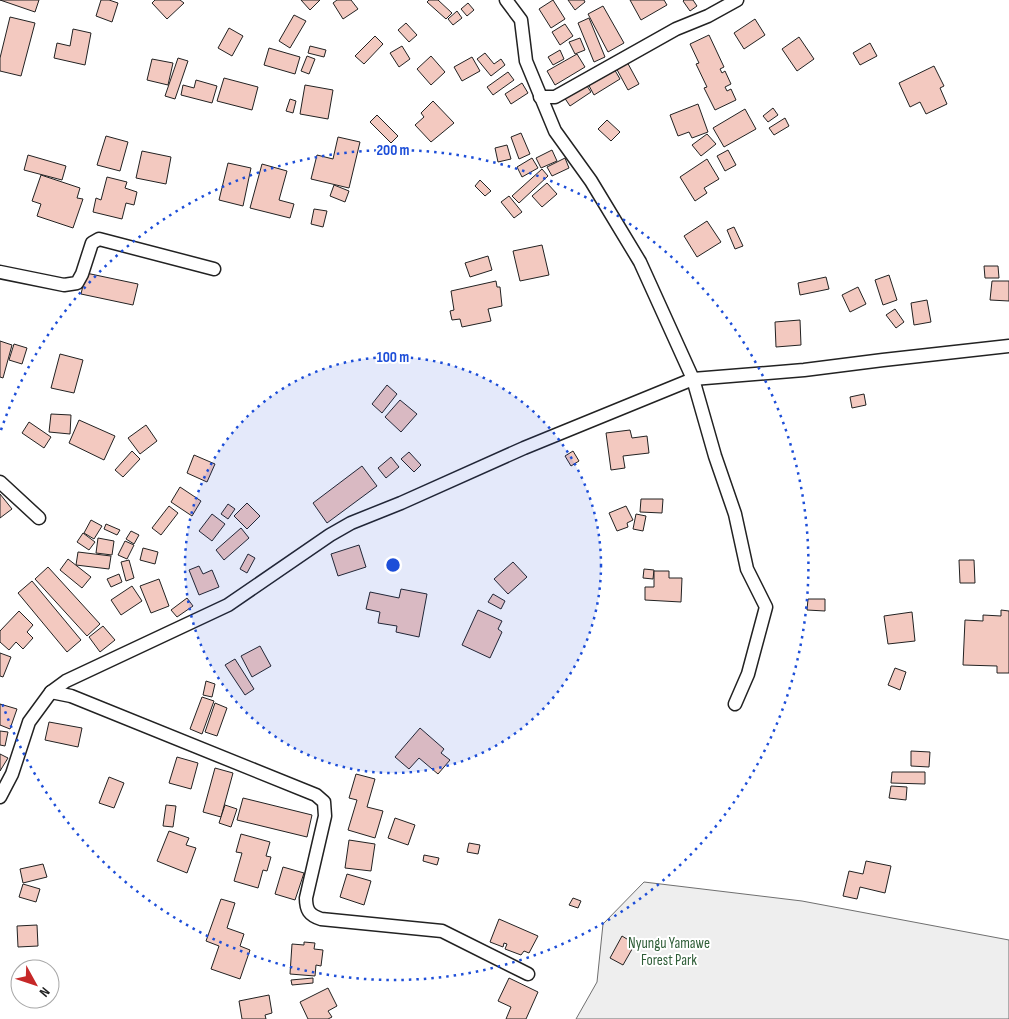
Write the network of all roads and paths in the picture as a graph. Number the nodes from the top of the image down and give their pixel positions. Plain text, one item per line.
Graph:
1 (506, 0) edge
2 (737, 0) edge
3 (540, 97) junction
4 (214, 269) dead end
5 (0, 272) edge
6 (1009, 346) edge
7 (694, 379) junction
8 (0, 482) edge
9 (38, 518) dead end
10 (51, 692) junction
11 (736, 704) dead end
12 (0, 797) edge
13 (528, 974) dead end

1 - 3 street
2 - 3 street
3 - 7 street
4 - 5 street
6 - 7 street
7 - 10 street
7 - 11 street
8 - 9 street
10 - 12 street
10 - 13 street

